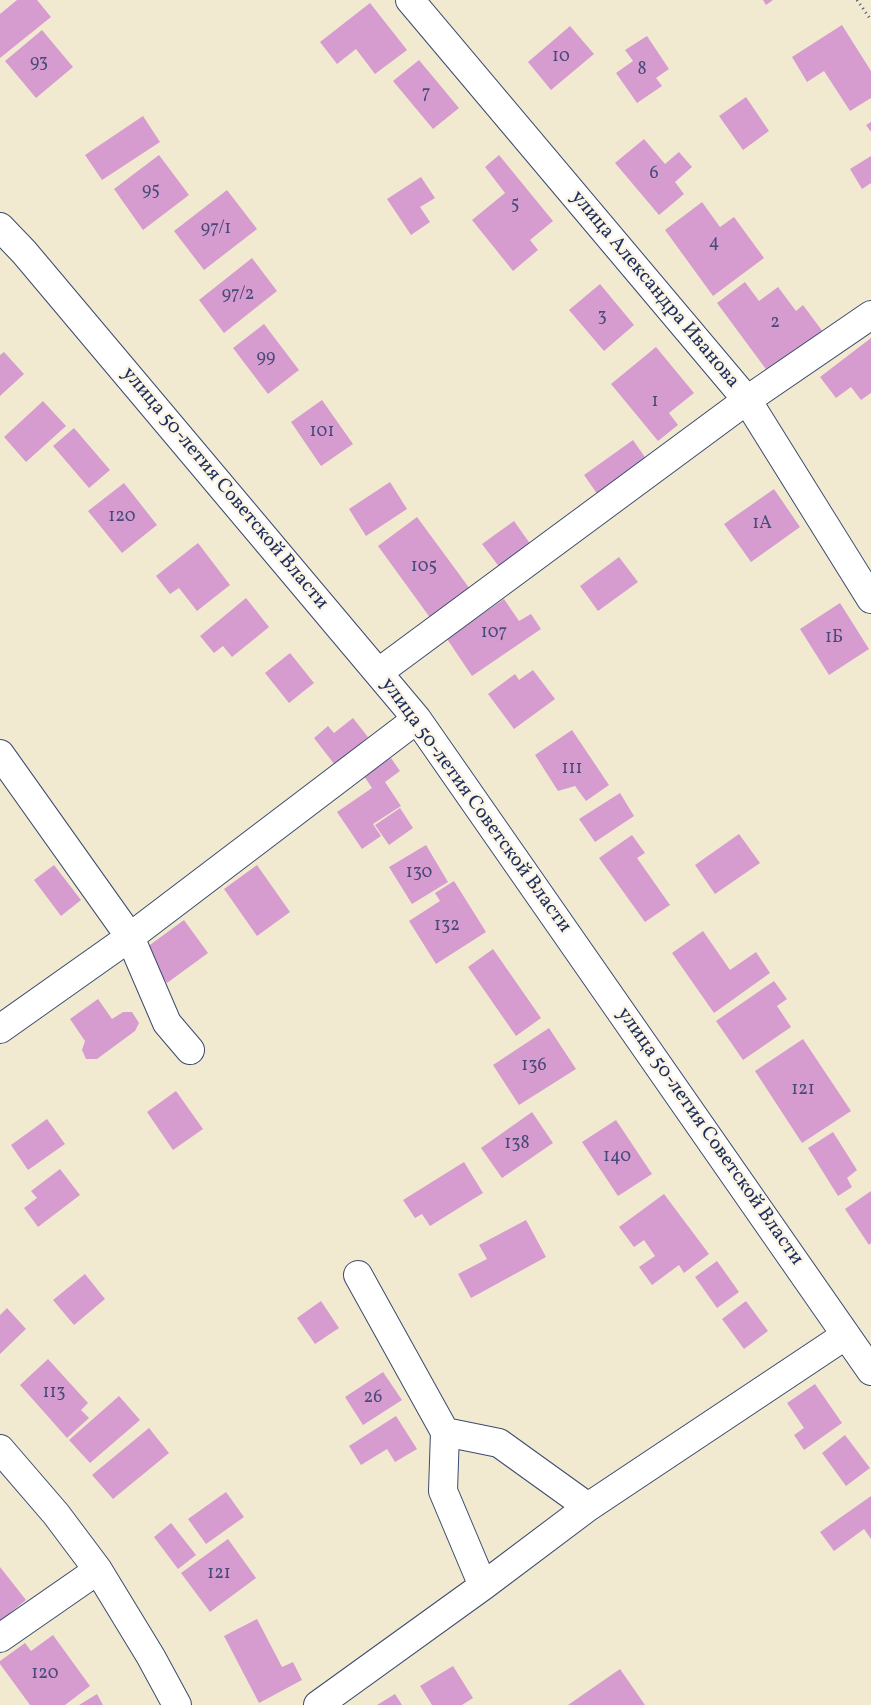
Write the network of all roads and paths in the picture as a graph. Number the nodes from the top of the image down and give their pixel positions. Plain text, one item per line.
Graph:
1 (410, 0) edge
2 (857, 0) edge
3 (871, 20) edge
4 (0, 227) edge
5 (871, 315) edge
6 (747, 400) junction
7 (871, 599) edge
8 (379, 672) junction
9 (417, 720) junction
10 (0, 754) edge
11 (130, 937) junction
12 (0, 1029) edge
13 (190, 1050) dead end
14 (358, 1276) dead end
15 (846, 1335) junction
16 (868, 1361) edge
17 (445, 1432) junction
18 (0, 1449) edge
19 (588, 1506) junction
20 (98, 1570) junction
21 (483, 1586) junction
22 (0, 1638) edge
23 (177, 1705) edge
24 (318, 1705) edge

1 - 6 street, улица Александра Иванова
2 - 3 path
4 - 8 street, улица 50-летия Советской Власти
5 - 6 street
6 - 7 street, улица Александра Иванова
6 - 8 street
8 - 9 street, улица 50-летия Советской Власти
9 - 11 street
9 - 15 street, улица 50-летия Советской Власти
10 - 11 street
11 - 12 street
11 - 13 street
14 - 17 street
15 - 16 street, улица 50-летия Советской Власти
15 - 19 street
17 - 19 street
17 - 21 street
18 - 20 street
19 - 21 street
20 - 22 street
20 - 23 street
21 - 24 street

